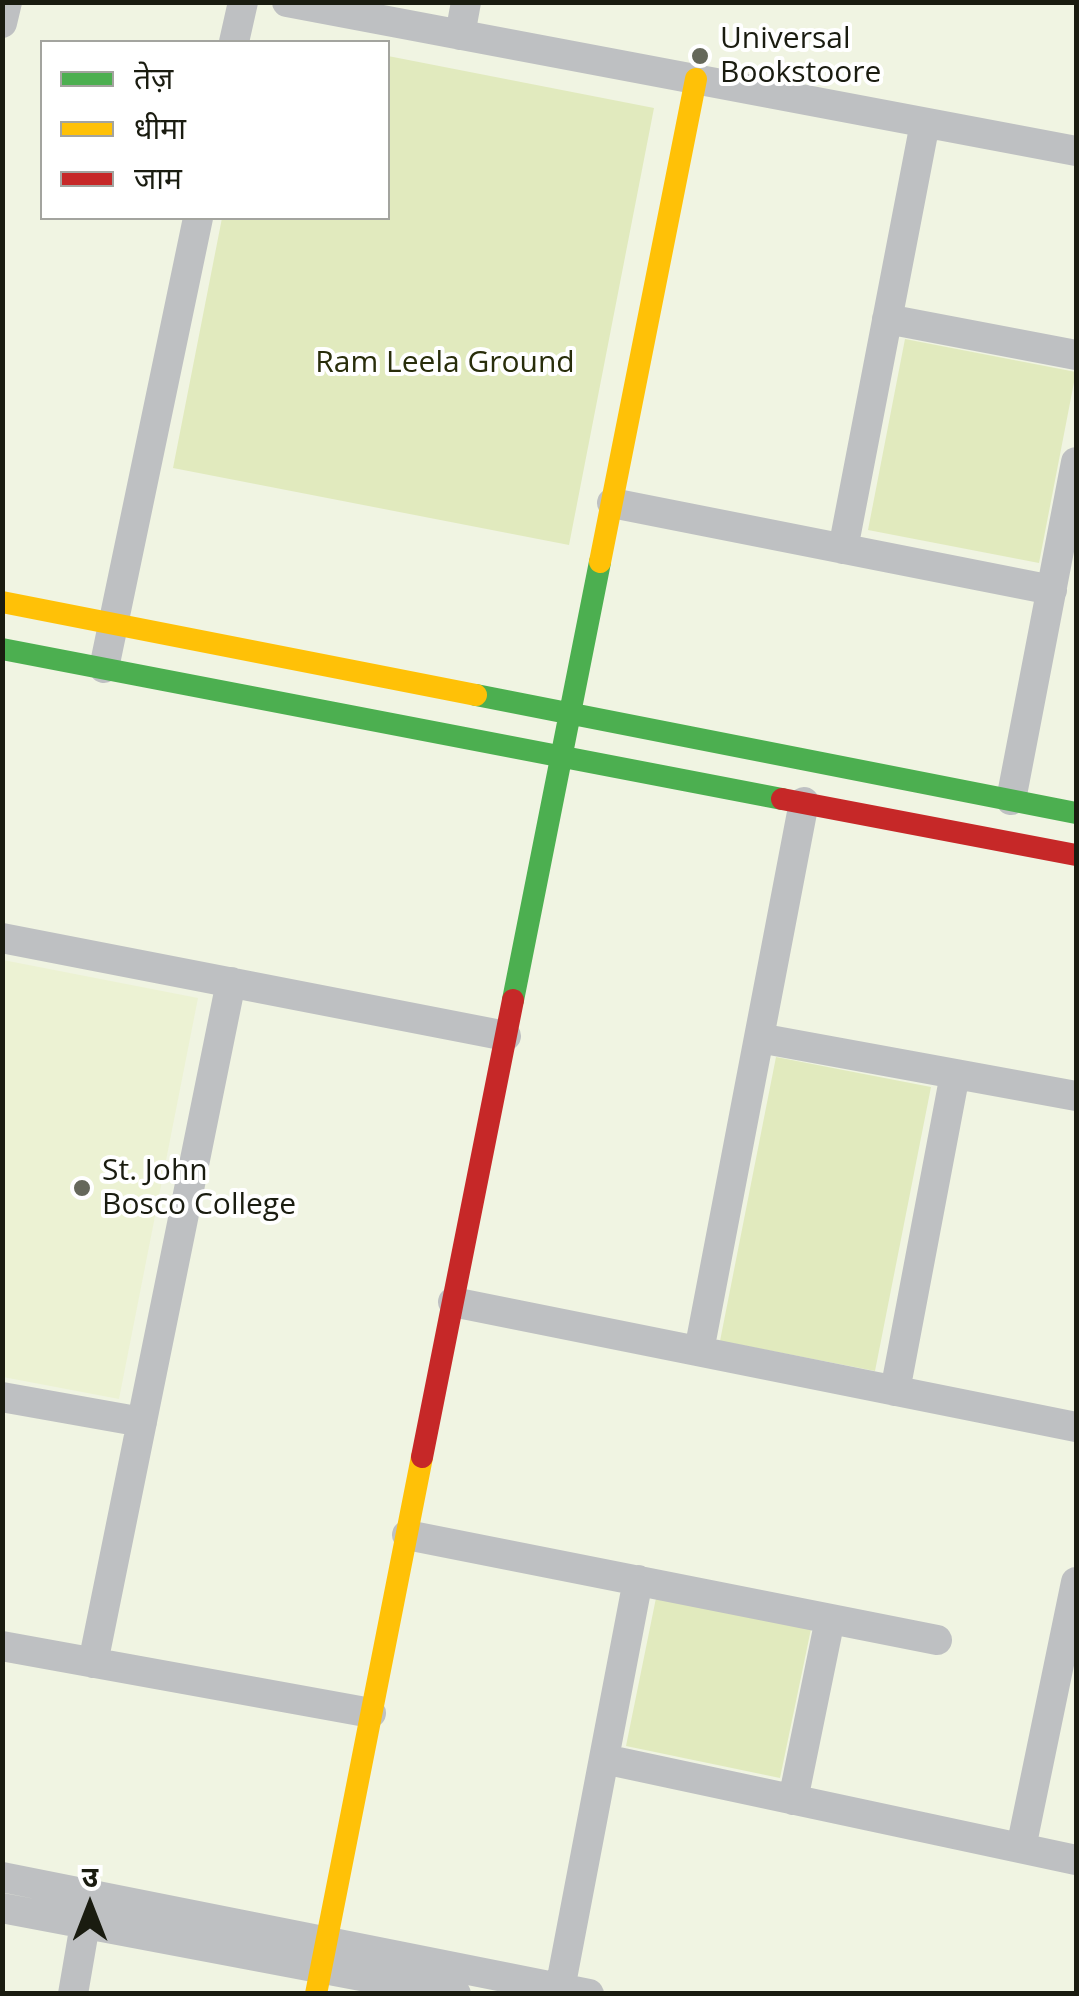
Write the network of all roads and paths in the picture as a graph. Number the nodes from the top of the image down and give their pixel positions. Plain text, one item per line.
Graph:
1 (6, 2) edge
2 (243, 2) edge
3 (287, 2) edge
4 (466, 2) edge
5 (2, 23) edge
6 (460, 35) junction
7 (234, 40) edge
8 (696, 80) junction
9 (924, 122) junction
10 (1076, 151) edge
11 (198, 220) edge
12 (887, 318) junction
13 (1076, 354) edge
14 (1076, 462) edge
15 (612, 503) junction
16 (843, 549) junction
17 (1052, 590) junction
18 (2, 602) edge
19 (113, 624) junction
20 (2, 649) edge
21 (104, 668) junction
22 (570, 714) junction
23 (562, 756) junction
24 (1010, 800) junction
25 (804, 802) junction
26 (1076, 812) edge
27 (1076, 855) edge
28 (2, 938) edge
29 (231, 982) junction
30 (506, 1036) junction
31 (759, 1038) junction
32 (955, 1074) junction
33 (1076, 1096) edge
34 (453, 1302) junction
35 (699, 1352) junction
36 (895, 1391) junction
37 (2, 1397) edge
38 (142, 1422) junction
39 (1076, 1427) edge
40 (407, 1534) junction
41 (638, 1580) junction
42 (1076, 1582) edge
43 (830, 1619) junction
44 (937, 1640) dead end
45 (2, 1646) edge
46 (1069, 1658) edge
47 (94, 1662) junction
48 (372, 1713) junction
49 (604, 1760) junction
50 (793, 1800) junction
51 (1021, 1848) junction
52 (1076, 1860) edge
53 (2, 1876) edge
54 (2, 1908) edge
55 (85, 1924) junction
56 (321, 1968) edge
57 (569, 1992) edge
58 (73, 1994) edge
59 (456, 1994) edge

1 - 5 street
2 - 7 street
3 - 6 street
4 - 6 street
6 - 8 street
8 - 9 street
8 - 15 street
9 - 10 street
9 - 12 street
11 - 19 street
12 - 13 street
12 - 16 street
14 - 17 street
15 - 16 street
15 - 22 street
16 - 17 street
17 - 24 street
18 - 19 street
19 - 21 street
19 - 22 street
20 - 21 street
21 - 23 street
22 - 23 street
22 - 24 street
23 - 25 street
23 - 30 street
24 - 26 street
25 - 27 street
25 - 31 street
28 - 29 street
29 - 30 street
29 - 38 street
30 - 34 street
31 - 32 street
31 - 35 street
32 - 33 street
32 - 36 street
34 - 35 street
34 - 40 street
35 - 36 street
36 - 39 street
37 - 38 street
38 - 47 street
40 - 41 street
40 - 48 street
41 - 43 street
41 - 49 street
42 - 46 street
43 - 44 street
43 - 50 street
45 - 47 street
46 - 51 street
47 - 48 street
48 - 56 street
49 - 50 street
49 - 57 street
50 - 51 street
51 - 52 street
53 - 56 street
54 - 55 street
55 - 56 street
55 - 58 street
56 - 57 street
56 - 59 street

